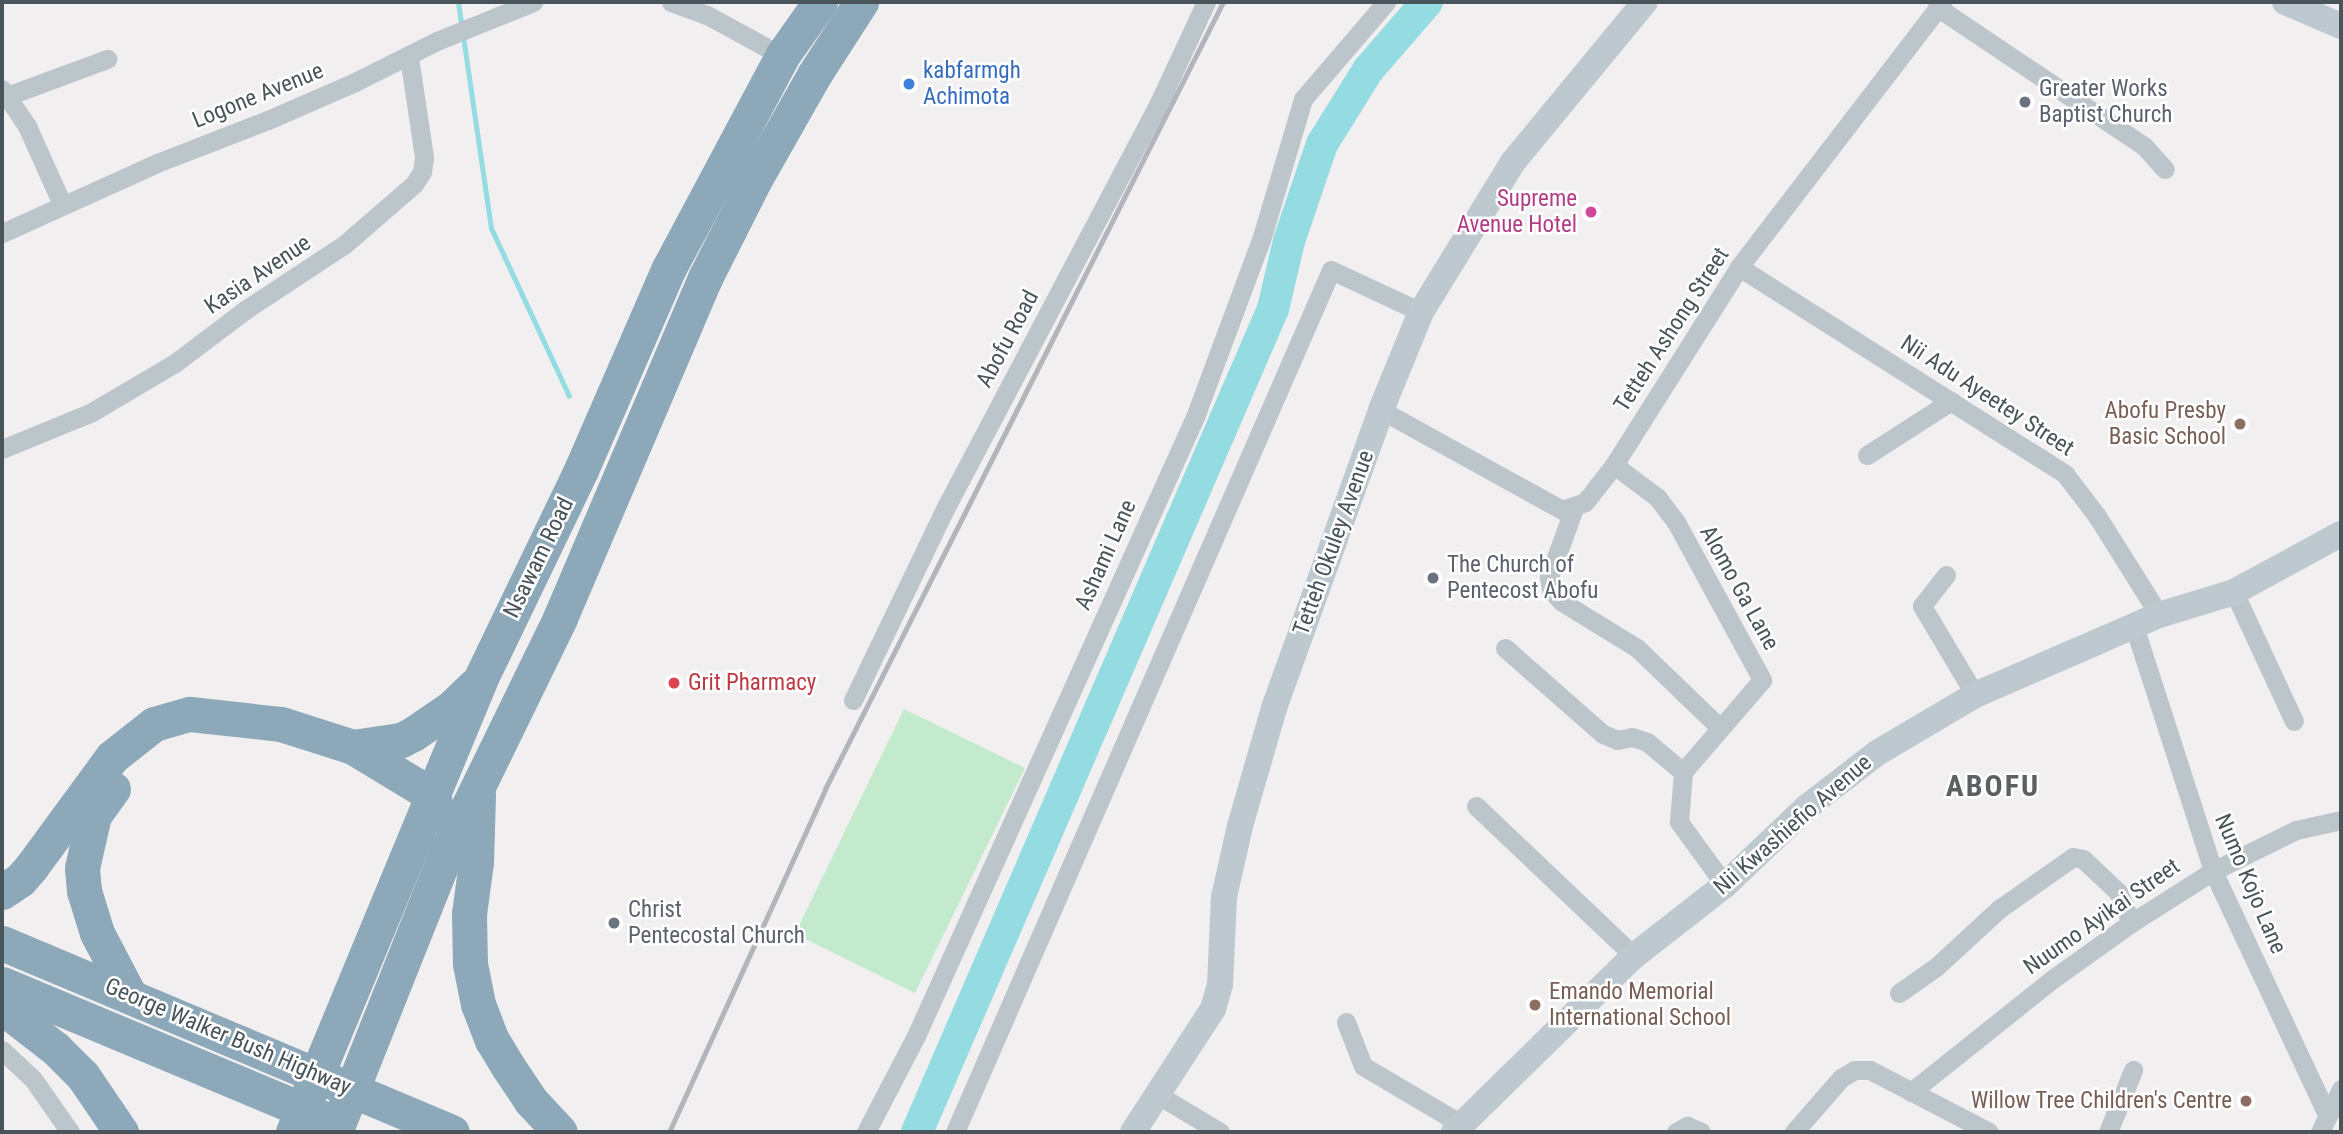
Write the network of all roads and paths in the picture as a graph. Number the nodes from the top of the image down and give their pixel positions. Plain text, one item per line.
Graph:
1 (533, 2) edge
2 (671, 2) edge
3 (820, 2) edge
4 (861, 2) edge
5 (1206, 2) edge
6 (1386, 2) edge
7 (1645, 2) edge
8 (2285, 2) edge
9 (1940, 5) edge
10 (2341, 26) edge
11 (782, 56) junction
12 (410, 57) junction
13 (107, 59) dead end
14 (814, 75) junction
15 (4, 92) edge
16 (2165, 169) dead end
17 (62, 204) junction
18 (2, 233) edge
19 (1739, 267) junction
20 (1421, 312) junction
21 (1951, 401) junction
22 (1381, 410) junction
23 (2, 449) edge
24 (1867, 455) dead end
25 (1614, 466) junction
26 (1574, 508) junction
27 (2341, 534) edge
28 (1945, 575) dead end
29 (2234, 592) junction
30 (2159, 615) junction
31 (2134, 626) junction
32 (1505, 648) dead end
33 (479, 682) junction
34 (1975, 695) junction
35 (853, 700) dead end
36 (2294, 721) dead end
37 (1720, 728) junction
38 (353, 747) junction
39 (1683, 772) junction
40 (479, 780) junction
41 (1476, 806) dead end
42 (426, 809) junction
43 (2341, 820) edge
44 (448, 848) junction
45 (2213, 871) junction
46 (1725, 885) junction
47 (2, 892) edge
48 (2131, 923) junction
49 (2, 943) edge
50 (1634, 956) junction
51 (2, 984) edge
52 (1899, 993) dead end
53 (130, 996) junction
54 (2, 1007) edge
55 (1346, 1022) dead end
56 (2, 1049) edge
57 (2133, 1070) dead end
58 (2341, 1089) edge
59 (1911, 1092) junction
60 (1158, 1095) junction
61 (2324, 1123) edge
62 (1458, 1128) edge
63 (70, 1132) edge
64 (121, 1132) edge
65 (293, 1132) edge
66 (335, 1132) edge
67 (356, 1132) edge
68 (452, 1132) edge
69 (561, 1132) edge
70 (866, 1132) edge
71 (956, 1132) edge
72 (1133, 1132) edge
73 (1220, 1132) edge
74 (1676, 1132) edge
75 (1701, 1132) edge
76 (1794, 1132) edge
77 (1989, 1132) edge
78 (2108, 1132) edge

1 - 12 street, Logone Avenue
2 - 11 street
3 - 11 highway, Nsawam Road
4 - 14 highway, Nsawam Road
5 - 35 street, Abofu Road
6 - 70 street, Ashami Lane
7 - 20 street, Tetteh Okuley Avenue
8 - 10 street
9 - 16 street
9 - 19 street, Tetteh Ashong Street
11 - 14 highway
11 - 33 highway, Nsawam Road
12 - 17 street, Logone Avenue
12 - 23 street, Kasia Avenue
13 - 15 street
14 - 40 highway, Nsawam Road
15 - 17 street
17 - 18 street, Logone Avenue
19 - 21 street, Nii Adu Ayeetey Street
19 - 25 street, Tetteh Ashong Street
20 - 22 street, Tetteh Okuley Avenue
20 - 71 street
21 - 24 street
21 - 30 street, Nii Adu Ayeetey Street
22 - 26 street
22 - 60 street, Tetteh Okuley Avenue
25 - 26 street, Tetteh Ashong Street
25 - 37 street, Alomo Ga Lane
26 - 37 street
27 - 29 street, Nii Kwashiefio Avenue
28 - 34 street
29 - 30 street, Nii Kwashiefio Avenue
29 - 36 street
30 - 31 street, Nii Kwashiefio Avenue
31 - 34 street, Nii Kwashiefio Avenue
31 - 45 street, Numo Kojo Lane
32 - 39 street
33 - 38 highway
33 - 42 highway, Nsawam Road
34 - 46 street, Nii Kwashiefio Avenue
37 - 39 street, Alomo Ga Lane
38 - 42 highway
38 - 47 highway
39 - 46 street
40 - 44 highway, Nsawam Road
40 - 69 highway
41 - 50 street
42 - 44 highway
42 - 53 highway
42 - 65 highway, Nsawam Road
43 - 45 street, Nuumo Ayikai Street
44 - 66 highway, Nsawam Road
45 - 48 street, Nuumo Ayikai Street
45 - 61 street, Numo Kojo Lane
46 - 50 street, Nii Kwashiefio Avenue
48 - 52 street
48 - 59 street, Nuumo Ayikai Street
49 - 53 highway, George Walker Bush Highway
50 - 62 street, Nii Kwashiefio Avenue
51 - 67 highway, George Walker Bush Highway
53 - 68 highway, George Walker Bush Highway
54 - 64 highway
55 - 62 street
56 - 63 street
57 - 78 street
58 - 61 street
59 - 76 street
59 - 77 street
60 - 72 street, Tetteh Okuley Avenue
60 - 73 street
74 - 75 street

